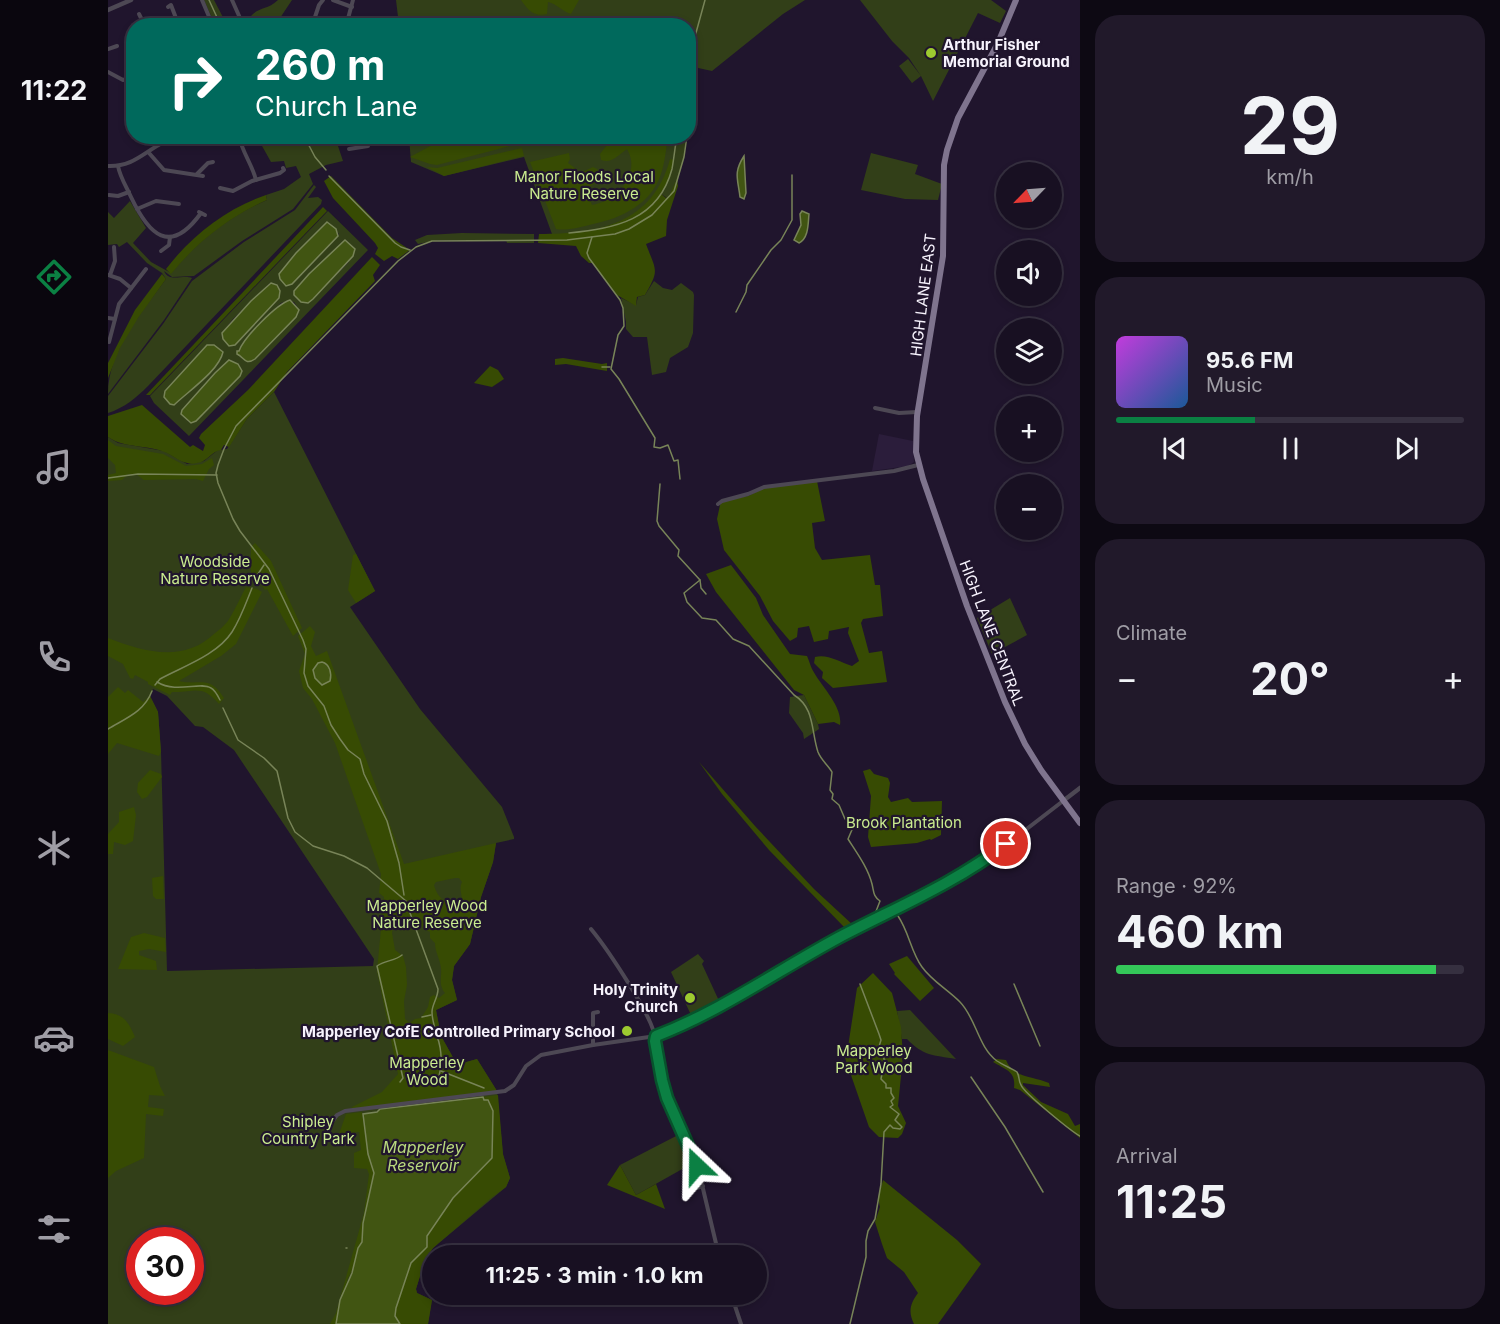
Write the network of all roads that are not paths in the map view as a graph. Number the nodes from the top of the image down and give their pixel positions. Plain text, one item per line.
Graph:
1 (131, 0) edge
2 (202, 0) edge
3 (232, 0) edge
4 (333, 0) edge
5 (353, 0) edge
6 (1016, 0) edge
7 (321, 1) edge
8 (168, 7) dead end
9 (352, 7) junction
10 (108, 10) edge
11 (139, 14) dead end
12 (140, 18) edge
13 (176, 18) edge
14 (210, 18) edge
15 (240, 18) dead end
16 (315, 18) edge
17 (349, 18) edge
18 (115, 45) dead end
19 (108, 49) edge
20 (108, 72) edge
21 (126, 79) edge
22 (162, 144) edge
23 (247, 144) dead end
24 (360, 144) edge
25 (241, 146) joint
26 (368, 146) dead end
27 (361, 147) junction
28 (349, 149) dead end
29 (148, 153) junction
30 (213, 161) dead end
31 (108, 166) edge
32 (118, 166) junction
33 (283, 168) dead end
34 (197, 174) junction
35 (203, 176) dead end
36 (256, 180) junction
37 (220, 188) dead end
38 (129, 192) junction
39 (110, 195) dead end
40 (179, 204) dead end
41 (137, 209) junction
42 (202, 213) dead end
43 (170, 237) junction
44 (114, 248) dead end
45 (161, 251) dead end
46 (146, 269) dead end
47 (109, 275) edge
48 (131, 288) junction
49 (108, 318) edge
50 (115, 319) junction
51 (109, 342) edge
52 (875, 408) dead end
53 (918, 412) junction
54 (918, 465) junction
55 (718, 504) dead end
56 (1080, 788) edge
57 (1063, 801) junction
58 (1080, 823) edge
59 (591, 929) dead end
60 (598, 1012) dead end
61 (656, 1036) junction
62 (593, 1045) junction
63 (331, 1123) dead end
64 (703, 1186) junction
65 (686, 1191) dead end
66 (716, 1245) edge
67 (735, 1305) edge
68 (741, 1324) edge

1 - 10 street
2 - 14 street
3 - 15 street
4 - 9 street
5 - 9 street
6 - 53 main road, HIGH LANE EAST
7 - 16 street
8 - 13 street
9 - 17 street
11 - 12 street
18 - 19 street
20 - 21 street
22 - 29 street
23 - 25 street
24 - 27 street
25 - 36 street
26 - 27 street
27 - 28 street
29 - 32 street
29 - 34 street
30 - 34 street
31 - 32 street
32 - 38 street
33 - 36 street
34 - 35 street
36 - 37 street
38 - 39 street
38 - 41 street
40 - 41 street
41 - 43 street
42 - 43 street
43 - 45 street
44 - 47 street
46 - 48 street
47 - 48 street
48 - 50 street
49 - 50 street
50 - 51 street
52 - 53 street
53 - 54 main road, HIGH LANE EAST
54 - 55 street
54 - 57 main road, HIGH LANE CENTRAL
56 - 57 street
57 - 58 main road, HIGH LANE CENTRAL
57 - 61 street
59 - 61 street
60 - 62 street
61 - 62 street
61 - 64 street
62 - 63 street
64 - 65 street
64 - 66 street
67 - 68 street

